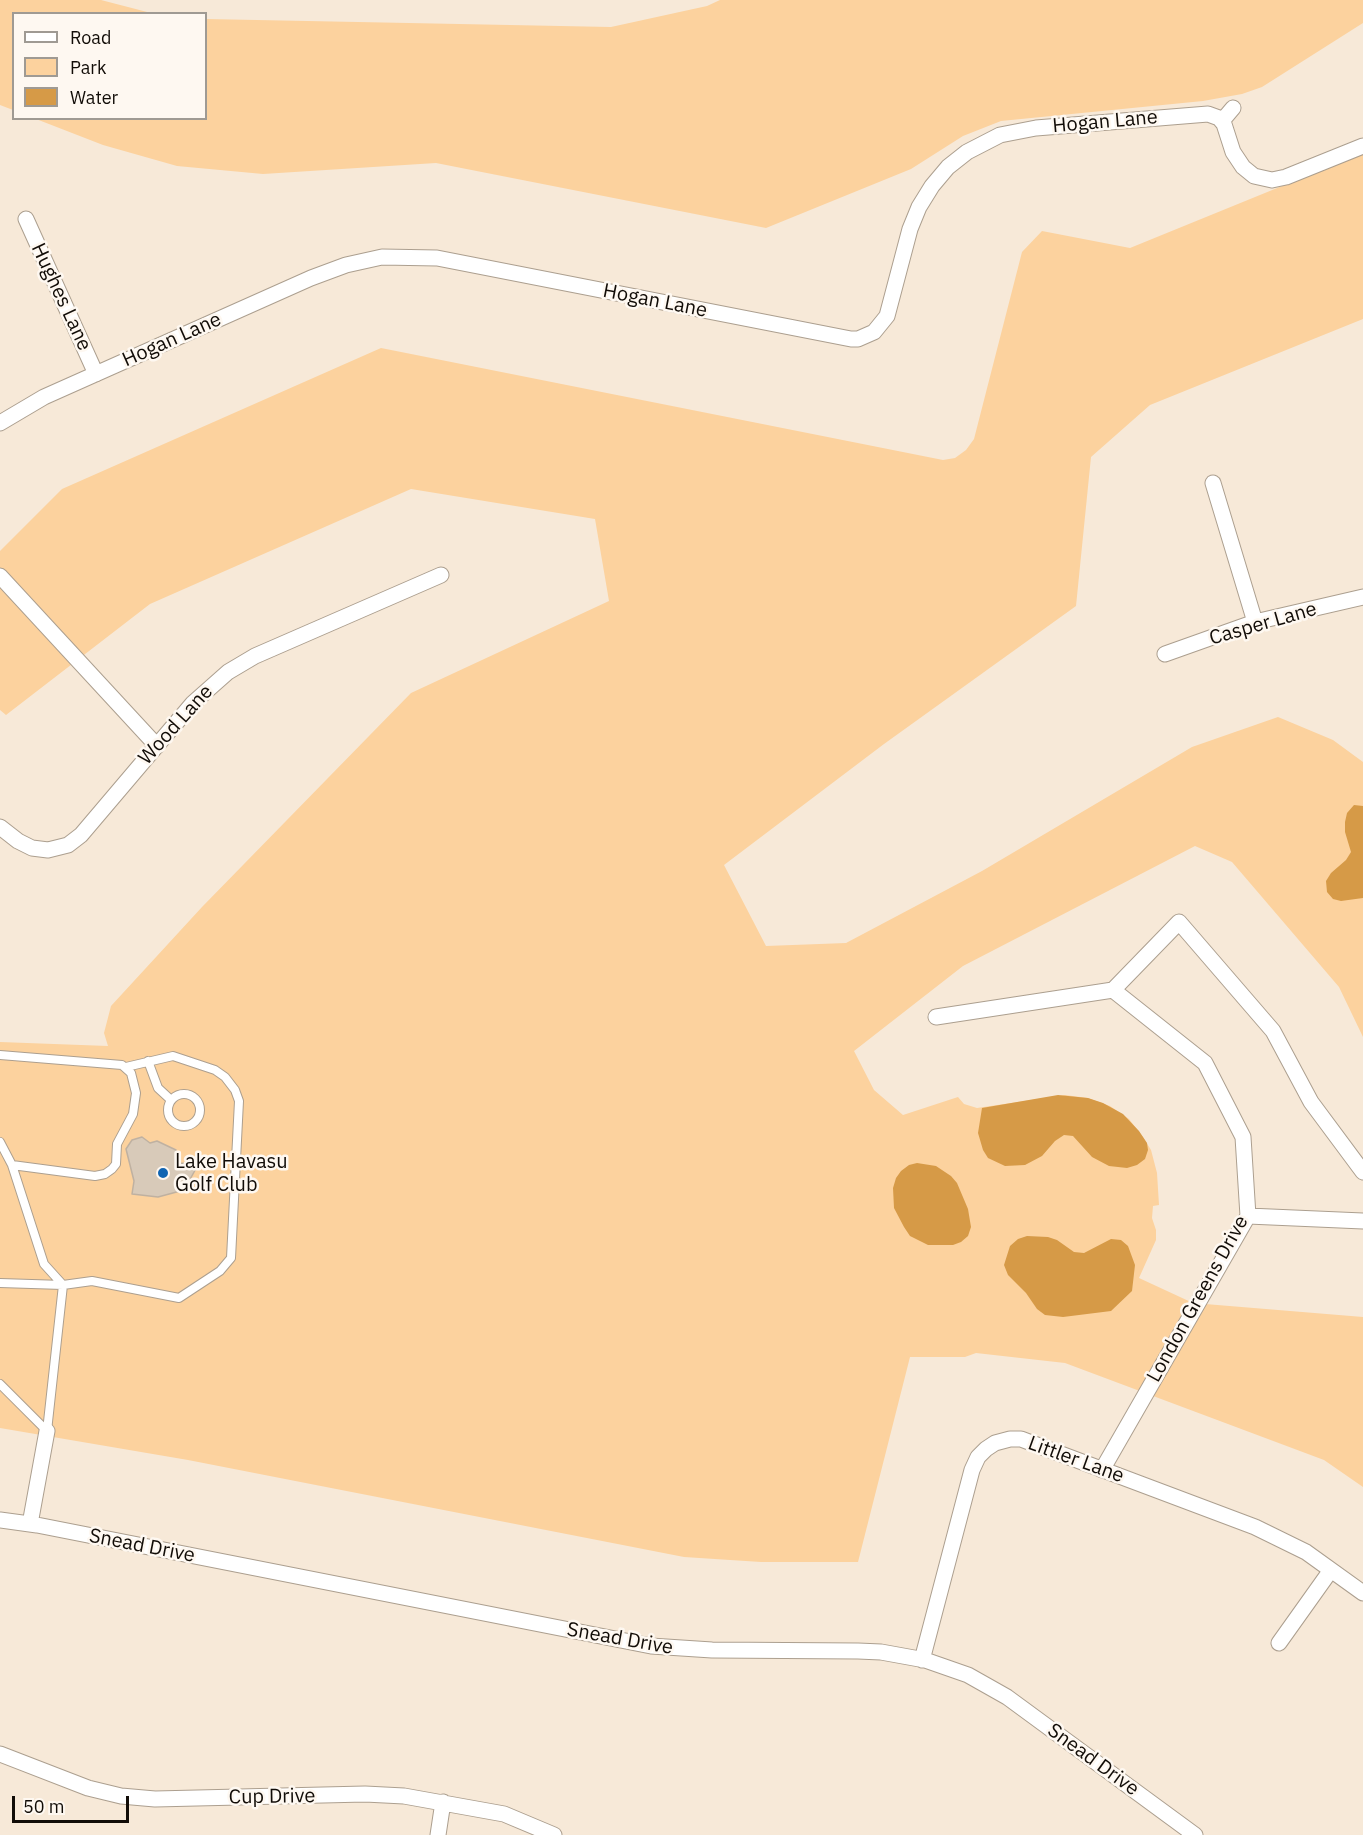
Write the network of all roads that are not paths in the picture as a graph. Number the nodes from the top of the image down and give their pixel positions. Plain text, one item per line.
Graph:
1 (1233, 108) dead end
2 (1222, 121) junction
3 (1363, 146) edge
4 (26, 219) dead end
5 (96, 374) junction
6 (0, 423) edge
7 (1213, 483) dead end
8 (441, 575) dead end
9 (0, 576) edge
10 (1363, 597) edge
11 (1255, 622) junction
12 (1164, 654) dead end
13 (157, 746) junction
14 (0, 827) edge
15 (1113, 990) junction
16 (936, 1017) dead end
17 (0, 1055) edge
18 (148, 1061) junction
19 (126, 1067) junction
20 (171, 1100) junction
21 (0, 1142) edge
22 (12, 1165) junction
23 (1363, 1172) edge
24 (1248, 1216) junction
25 (1363, 1221) edge
26 (0, 1283) edge
27 (63, 1285) junction
28 (0, 1384) edge
29 (47, 1431) junction
30 (1102, 1470) junction
31 (0, 1520) edge
32 (30, 1524) junction
33 (1331, 1570) junction
34 (1363, 1593) edge
35 (1279, 1643) dead end
36 (922, 1660) junction
37 (0, 1754) edge
38 (443, 1802) junction
39 (438, 1835) edge
40 (554, 1835) edge
41 (1196, 1835) edge

1 - 2 street
2 - 3 street
2 - 5 street, Hogan Lane
4 - 5 street, Hughes Lane
5 - 6 street, Hogan Lane
7 - 11 street
8 - 13 street, Wood Lane
9 - 13 street
10 - 11 street, Casper Lane
11 - 12 street, Casper Lane
13 - 14 street, Wood Lane
15 - 16 street
15 - 23 street
15 - 24 street, London Greens Drive
17 - 19 lane
18 - 19 lane
18 - 20 lane
18 - 27 lane
19 - 22 lane
20 - 20 lane
21 - 22 lane
22 - 27 lane
24 - 25 street
24 - 30 street, London Greens Drive
26 - 27 lane
27 - 29 lane
28 - 29 lane
29 - 32 street
30 - 33 street, Littler Lane
30 - 36 street, Littler Lane
31 - 32 street, Snead Drive
32 - 36 street, Snead Drive
33 - 34 street, Littler Lane
33 - 35 street
36 - 41 street, Snead Drive
37 - 38 street, Cup Drive
38 - 39 street
38 - 40 street, Cup Drive

